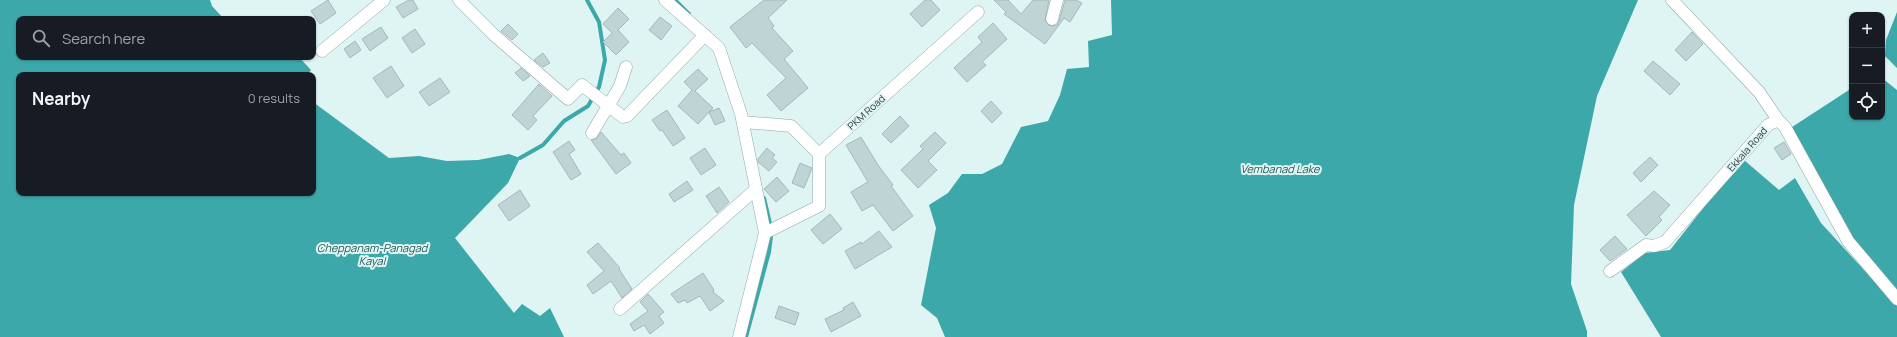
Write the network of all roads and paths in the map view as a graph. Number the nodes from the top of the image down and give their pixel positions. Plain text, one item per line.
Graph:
1 (384, 0) edge
2 (459, 0) edge
3 (664, 0) edge
4 (1057, 0) edge
5 (1672, 0) edge
6 (978, 12) dead end
7 (1052, 19) dead end
8 (705, 35) junction
9 (322, 51) dead end
10 (626, 67) dead end
11 (609, 106) junction
12 (1778, 120) junction
13 (743, 122) junction
14 (592, 133) dead end
15 (819, 154) junction
16 (756, 189) junction
17 (764, 233) junction
18 (1610, 271) dead end
19 (1897, 299) edge
20 (620, 309) dead end
21 (739, 337) edge

1 - 9 street
2 - 11 street
3 - 8 street
4 - 7 street
5 - 12 street
6 - 15 street, PKM Road
8 - 11 street
8 - 13 street
10 - 11 street
11 - 14 street
12 - 18 street, Ekkala Road
12 - 19 street, Ekkala Road
13 - 15 street
13 - 16 street
15 - 17 street
16 - 17 street
16 - 20 street
17 - 21 street

